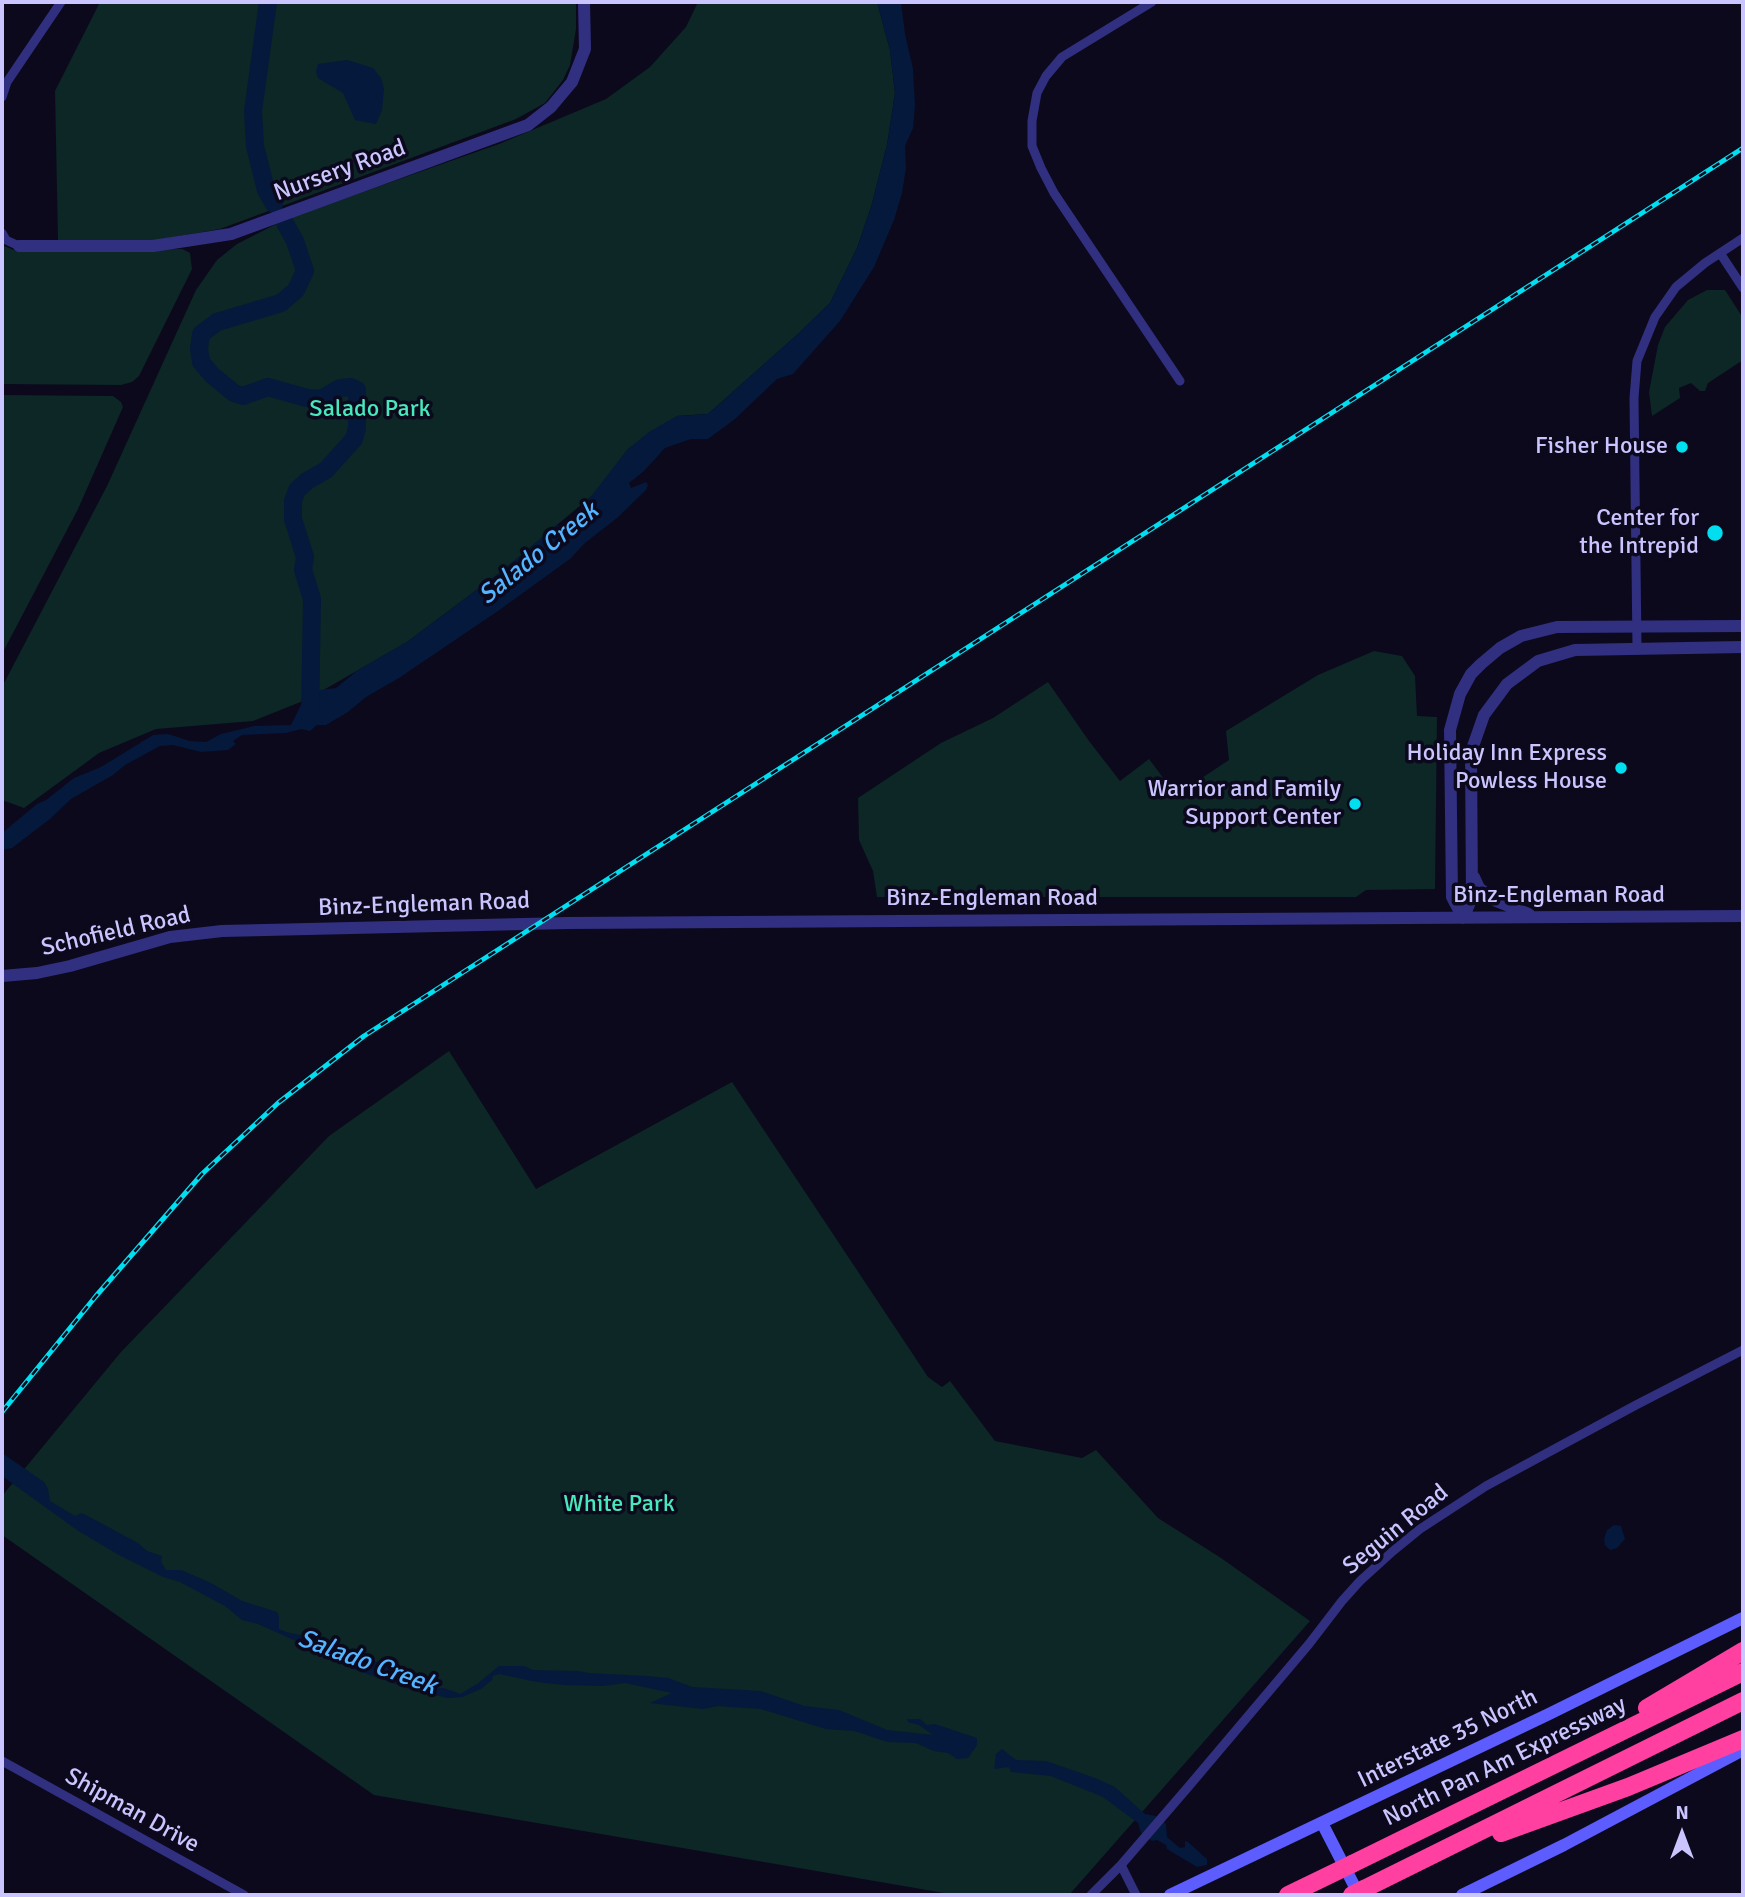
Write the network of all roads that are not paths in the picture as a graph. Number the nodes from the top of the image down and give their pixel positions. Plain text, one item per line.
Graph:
1 (61, 2) edge
2 (584, 2) edge
3 (1152, 2) edge
4 (2, 97) edge
5 (2, 233) edge
6 (1743, 238) edge
7 (19, 246) joint
8 (1720, 253) junction
9 (1743, 288) edge
10 (1180, 381) dead end
11 (1636, 626) junction
12 (1743, 626) edge
13 (1743, 647) edge
14 (1637, 648) junction
15 (1472, 872) junction
16 (1743, 916) edge
17 (1536, 917) junction
18 (1463, 918) junction
19 (240, 931) joint
20 (8, 976) edge
21 (1743, 1350) edge
22 (1743, 1618) edge
23 (1743, 1651) edge
24 (1743, 1672) edge
25 (1743, 1702) edge
26 (1743, 1739) edge
27 (1601, 1742) junction
28 (1743, 1750) edge
29 (2, 1761) edge
30 (1322, 1823) junction
31 (1121, 1865) junction
32 (1413, 1866) junction
33 (1359, 1893) edge
34 (244, 1895) edge
35 (1091, 1895) edge
36 (1136, 1895) edge
37 (1171, 1895) edge
38 (1288, 1895) edge
39 (1462, 1895) edge

1 - 4 street
2 - 7 street, Nursery Road
3 - 10 street
5 - 7 street
6 - 8 street
8 - 9 street
8 - 11 street
11 - 12 street
11 - 14 street
11 - 18 street
13 - 14 street
14 - 15 street
15 - 17 street
15 - 18 street
16 - 17 street, Binz-Engleman Road
17 - 18 street, Binz-Engleman Road
18 - 19 street, Binz-Engleman Road
19 - 20 street, Schofield Road
21 - 31 street, Seguin Road
22 - 30 main road, Interstate 35 North
23 - 27 highway
24 - 27 highway, North Pan Am Expressway
25 - 32 highway, North Pan Am Expressway
26 - 32 highway
27 - 38 highway, North Pan Am Expressway, bridge
28 - 39 main road
29 - 34 street, Shipman Drive
30 - 33 main road
30 - 37 main road, Interstate 35 North
31 - 35 street, Seguin Road
31 - 36 street
32 - 33 highway, North Pan Am Expressway

